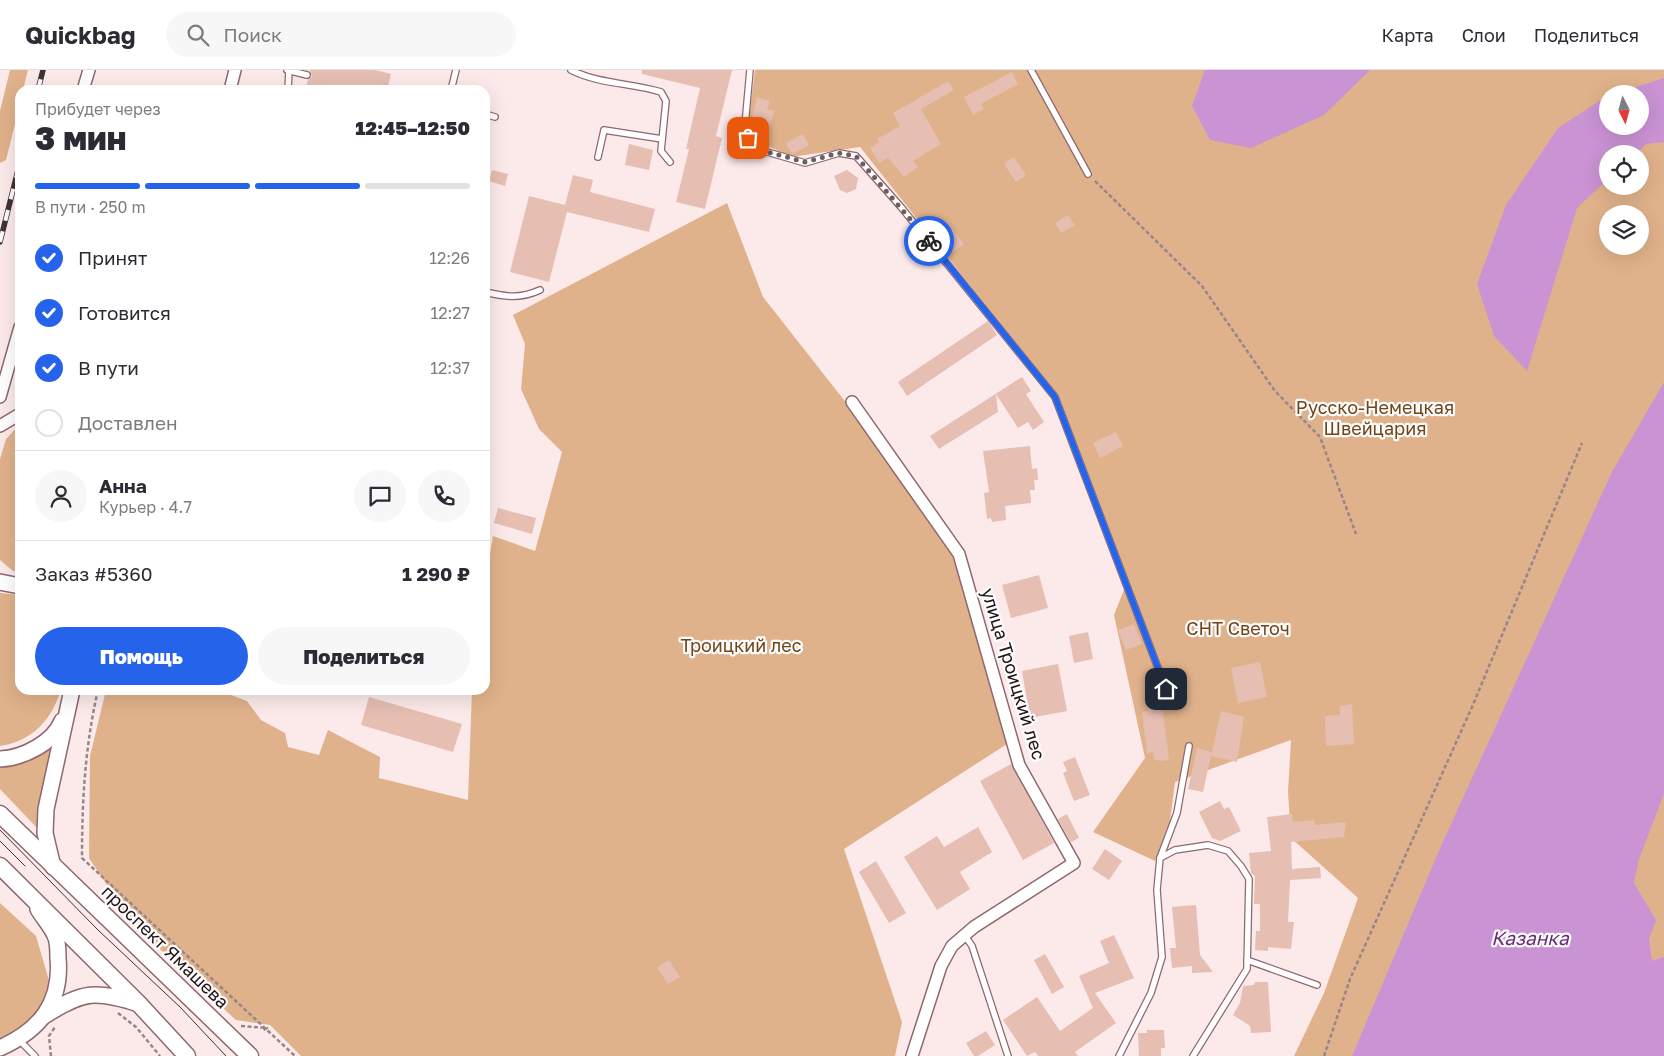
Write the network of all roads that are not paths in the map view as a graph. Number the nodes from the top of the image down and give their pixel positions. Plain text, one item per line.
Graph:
1 (89, 70) edge
2 (235, 70) edge
3 (288, 70) edge
4 (456, 70) edge
5 (571, 70) edge
6 (750, 70) edge
7 (1031, 70) edge
8 (307, 75) dead end
9 (84, 85) edge
10 (231, 85) edge
11 (288, 85) edge
12 (452, 85) edge
13 (490, 115) edge
14 (496, 117) dead end
15 (662, 139) junction
16 (598, 157) dead end
17 (670, 162) dead end
18 (1088, 174) road end
19 (540, 290) dead end
20 (490, 293) edge
21 (15, 344) edge
22 (0, 397) edge
23 (852, 402) dead end
24 (15, 417) edge
25 (0, 426) edge
26 (1, 581) edge
27 (15, 585) edge
28 (1166, 689) dead end
29 (71, 695) edge
30 (68, 708) junction
31 (1189, 746) dead end
32 (0, 759) edge
33 (0, 814) edge
34 (1160, 858) junction
35 (0, 866) edge
36 (53, 867) junction
37 (27, 893) junction
38 (965, 936) junction
39 (1247, 960) junction
40 (1317, 985) dead end
41 (139, 1004) junction
42 (44, 1016) junction
43 (19, 1040) junction
44 (0, 1048) edge
45 (35, 1056) edge
46 (188, 1056) edge
47 (250, 1056) edge
48 (912, 1056) edge
49 (1008, 1056) edge
50 (1119, 1056) edge
51 (1194, 1056) edge

1 - 9 street
2 - 10 street
3 - 8 lane
3 - 11 lane
4 - 12 lane
5 - 15 lane
6 - 28 lane
7 - 18 lane
13 - 14 lane
15 - 16 lane
15 - 17 lane
19 - 20 lane
21 - 22 street
23 - 38 street, улица Троицкий лес
24 - 25 street
26 - 27 street
29 - 30 street
30 - 32 street
30 - 36 street
31 - 34 lane
33 - 36 main road, проспект Ямашева
34 - 39 lane
34 - 50 lane
35 - 37 main road
36 - 47 main road, проспект Ямашева
37 - 41 main road
37 - 42 street
38 - 48 street, улица Троицкий лес
38 - 49 lane
39 - 40 lane
39 - 51 lane
41 - 42 street
41 - 46 main road
42 - 43 street
43 - 44 street
43 - 45 lane

